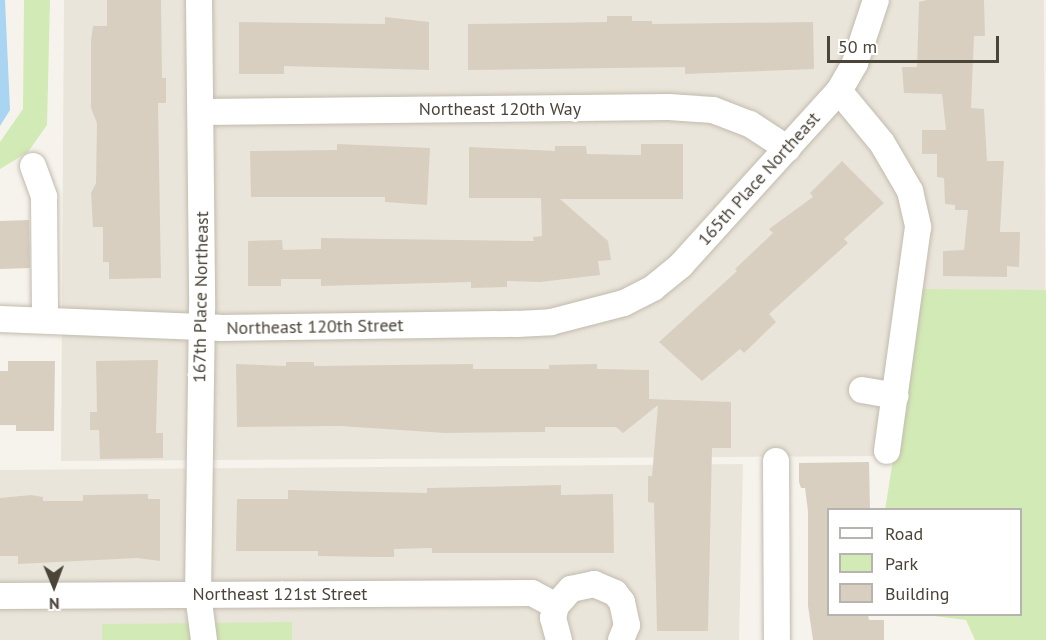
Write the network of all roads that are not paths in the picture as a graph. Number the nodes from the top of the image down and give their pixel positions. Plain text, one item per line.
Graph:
1 (200, 0) edge
2 (876, 0) edge
3 (839, 91) junction
4 (202, 112) junction
5 (788, 149) junction
6 (33, 166) dead end
7 (593, 313) joint
8 (0, 319) edge
9 (45, 320) junction
10 (201, 327) junction
11 (862, 390) dead end
12 (895, 396) junction
13 (887, 451) dead end
14 (776, 461) dead end
15 (198, 594) junction
16 (0, 596) edge
17 (556, 606) junction
18 (204, 640) edge
19 (559, 640) edge
20 (621, 640) edge
21 (777, 640) edge

1 - 4 street, 167th Place Northeast
2 - 3 street, 165th Place Northeast
3 - 5 street, 165th Place Northeast
3 - 12 street
4 - 5 street, Northeast 120th Way
4 - 10 street, 167th Place Northeast
5 - 7 street, 165th Place Northeast
6 - 9 street
7 - 10 street, Northeast 120th Street
8 - 9 street, Northeast 120th Street
9 - 10 street, Northeast 120th Street
10 - 15 street, 167th Place Northeast
11 - 12 street
12 - 13 street
14 - 21 street
15 - 16 street, Northeast 121st Street
15 - 17 street, Northeast 121st Street
15 - 18 street, 167th Place Northeast
17 - 19 street
17 - 20 street

